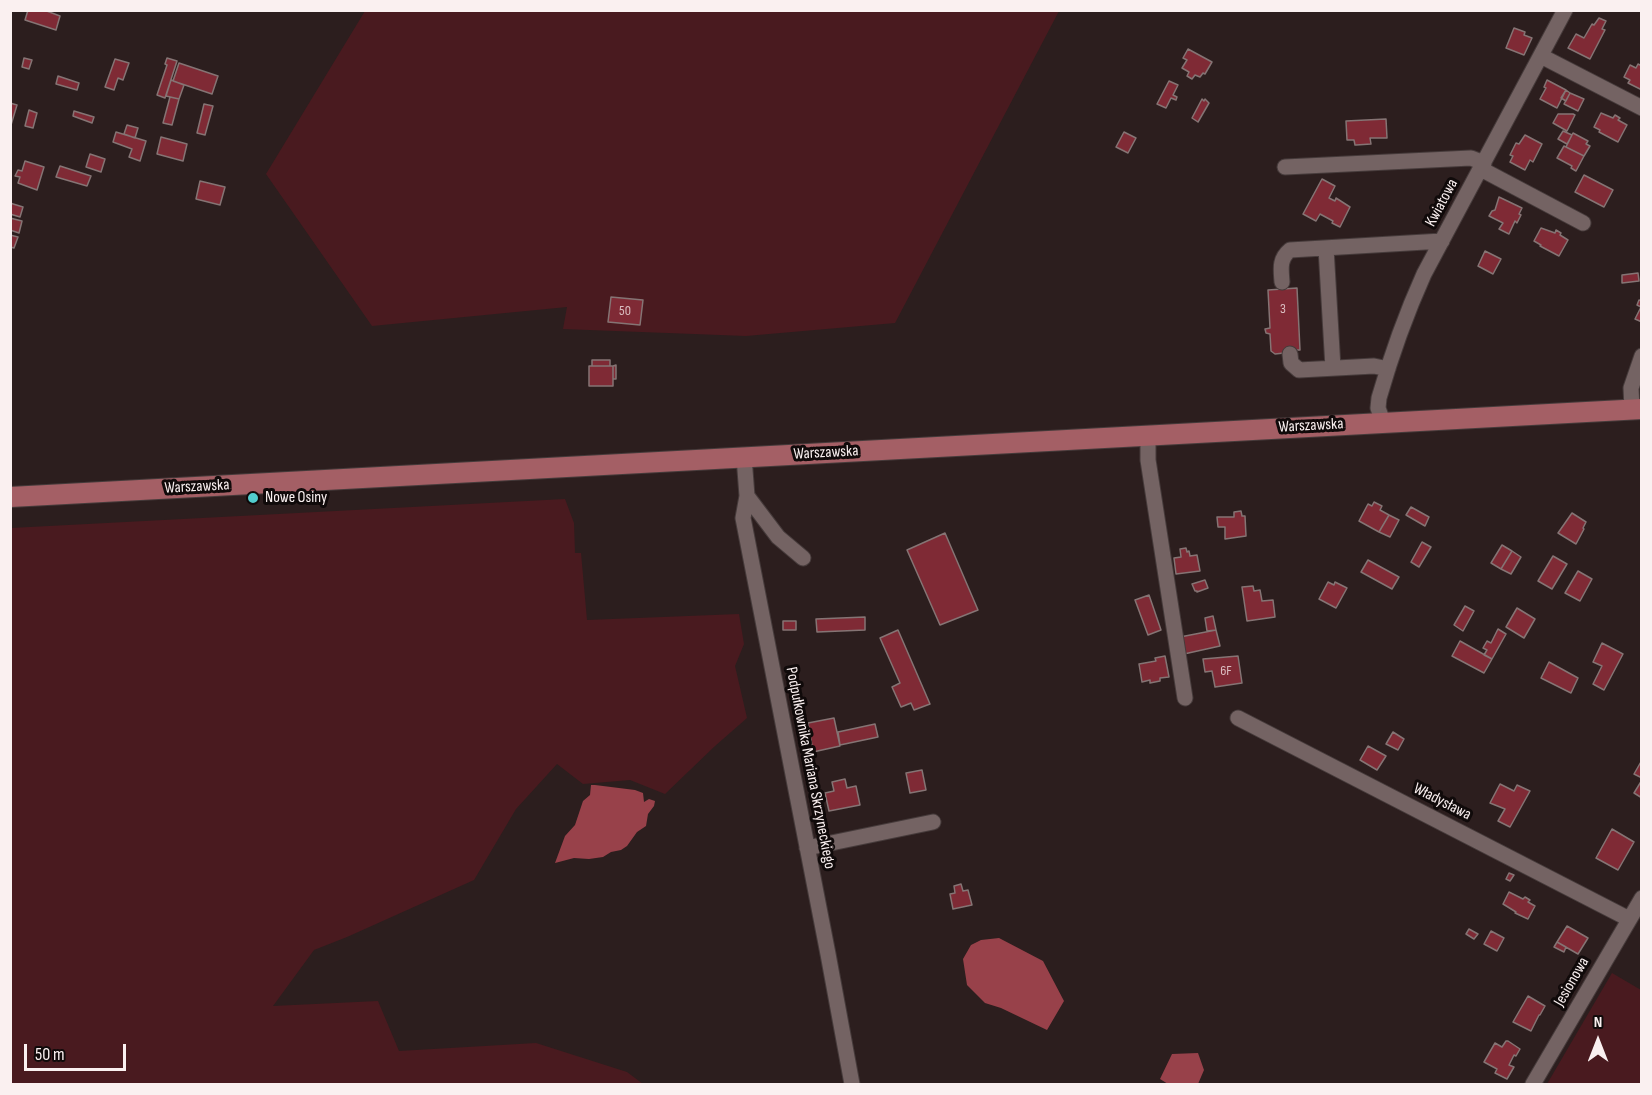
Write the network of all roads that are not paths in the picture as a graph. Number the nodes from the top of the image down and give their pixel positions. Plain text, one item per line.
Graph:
1 (1565, 10) edge
2 (1541, 56) junction
3 (1641, 108) edge
4 (1482, 166) junction
5 (1285, 167) dead end
6 (1583, 223) dead end
7 (1442, 241) junction
8 (1326, 248) junction
9 (1282, 282) dead end
10 (1290, 354) dead end
11 (1641, 356) edge
12 (1332, 368) junction
13 (1388, 369) junction
14 (1637, 409) edge
15 (1383, 422) junction
16 (1148, 435) junction
17 (744, 457) junction
18 (747, 496) junction
19 (10, 497) edge
20 (803, 558) dead end
21 (1185, 698) dead end
22 (1238, 718) dead end
23 (933, 822) dead end
24 (807, 848) junction
25 (1641, 898) edge
26 (1629, 919) junction
27 (852, 1084) edge
28 (1533, 1084) edge

1 - 2 street, Kwiatowa
2 - 3 street
2 - 4 street, Kwiatowa
4 - 5 street
4 - 6 street
4 - 7 street, Kwiatowa
7 - 8 street
7 - 13 street, Kwiatowa
8 - 9 street
8 - 12 street
10 - 12 street
11 - 14 street
12 - 13 street
13 - 15 street, Kwiatowa
14 - 15 main road, Warszawska
15 - 16 main road, Warszawska
16 - 17 main road, Warszawska
16 - 21 street
17 - 18 street, Podpułkownika Mariana Skrzyneckiego
17 - 19 main road, Warszawska
18 - 20 street
18 - 24 street, Podpułkownika Mariana Skrzyneckiego
22 - 26 street, Władysława
23 - 24 street
24 - 27 street, Podpułkownika Mariana Skrzyneckiego
25 - 26 street, Jesionowa
26 - 28 street, Jesionowa

